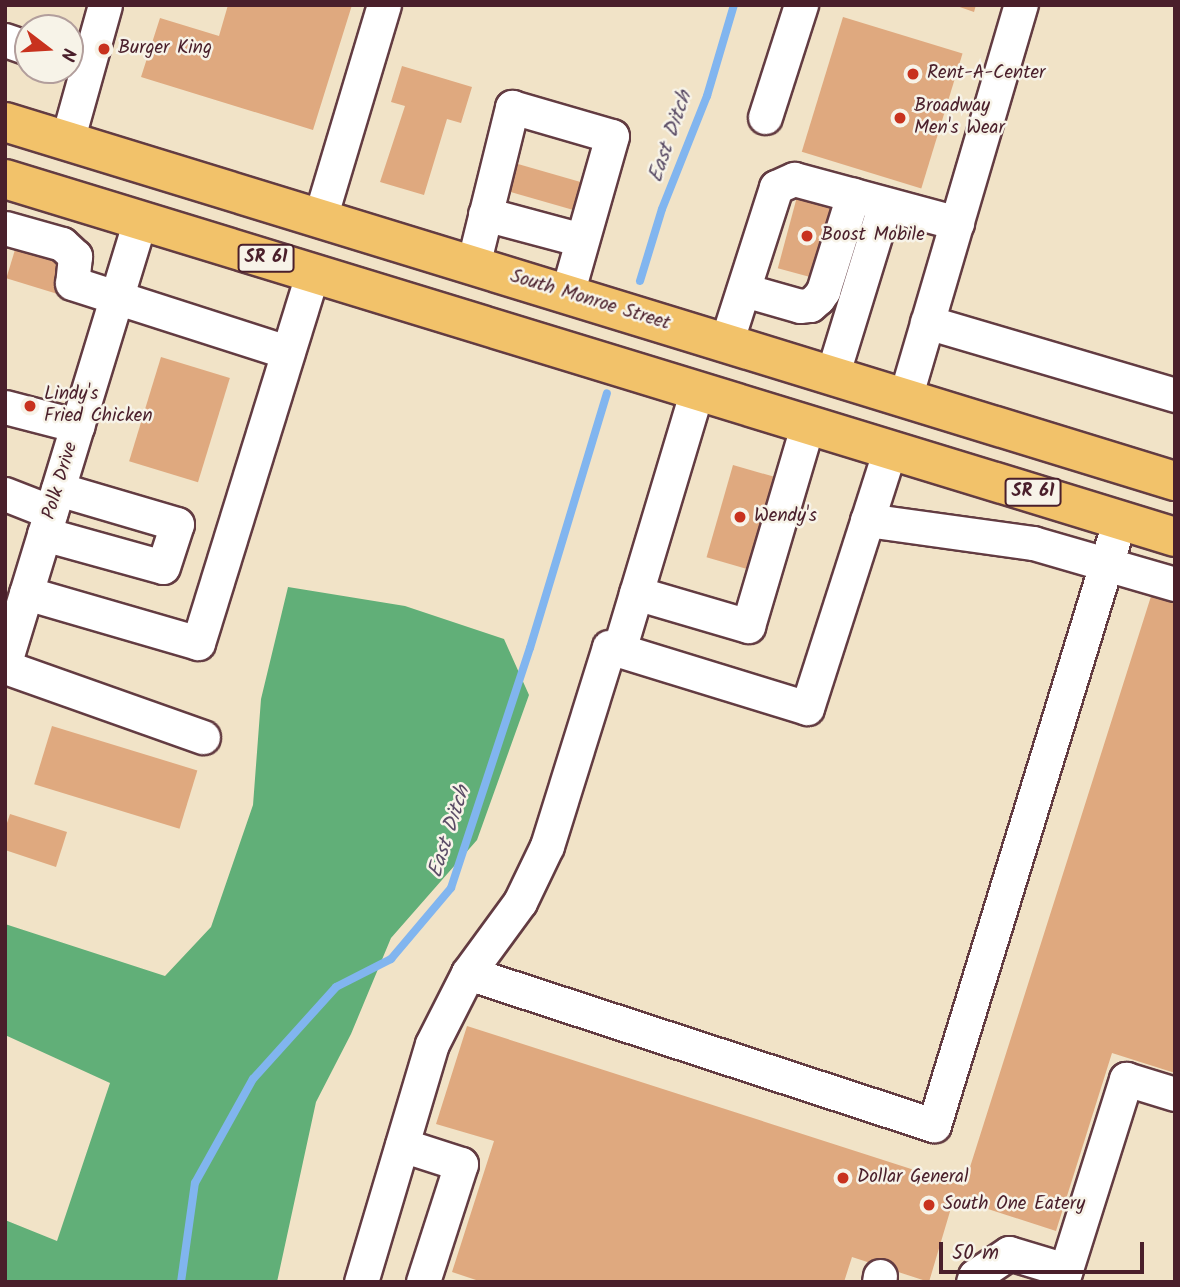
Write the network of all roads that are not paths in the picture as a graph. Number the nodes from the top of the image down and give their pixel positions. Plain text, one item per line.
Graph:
1 (105, 5) edge
2 (384, 5) edge
3 (801, 5) edge
4 (1021, 5) edge
5 (84, 53) edge
6 (76, 84) edge
7 (765, 117) dead end
8 (5, 122) edge
9 (67, 141) junction
10 (12, 181) edge
11 (853, 195) junction
12 (885, 204) junction
13 (485, 214) junction
14 (320, 218) junction
15 (141, 220) junction
16 (957, 223) junction
17 (6, 228) edge
18 (371, 234) junction
19 (582, 240) junction
20 (472, 265) junction
21 (313, 272) junction
22 (567, 294) junction
23 (117, 297) junction
24 (741, 298) junction
25 (928, 322) junction
26 (844, 336) junction
27 (726, 343) junction
28 (287, 352) junction
29 (832, 376) junction
30 (697, 390) junction
31 (1175, 395) edge
32 (905, 398) junction
33 (5, 407) edge
34 (808, 424) junction
35 (78, 426) junction
36 (890, 449) junction
37 (1175, 481) edge
38 (5, 494) edge
39 (51, 511) junction
40 (1120, 519) junction
41 (867, 520) junction
42 (1175, 537) edge
43 (1107, 563) junction
44 (1175, 584) edge
45 (26, 593) junction
46 (636, 593) junction
47 (619, 650) junction
48 (5, 664) edge
49 (203, 737) dead end
50 (468, 973) junction
51 (1175, 1094) edge
52 (402, 1145) junction
53 (1063, 1276) edge
54 (361, 1282) edge
55 (423, 1282) edge
56 (973, 1282) edge

1 - 5 street
2 - 14 street
3 - 7 street
4 - 16 street
6 - 9 street
8 - 9 main road, South Monroe Street
9 - 14 main road, South Monroe Street
10 - 15 main road, SR 61
10 - 17 street
11 - 12 street
11 - 24 street
11 - 24 street
12 - 16 street
12 - 26 street
13 - 19 street
13 - 19 street
13 - 20 street
14 - 18 main road, South Monroe Street
15 - 21 main road, SR 61
15 - 23 street, Polk Drive
16 - 25 street
17 - 23 street
18 - 20 main road, South Monroe Street
18 - 21 main road
19 - 22 street
20 - 22 main road, South Monroe Street
21 - 28 street
21 - 30 main road, SR 61
22 - 27 main road, South Monroe Street
23 - 28 street
23 - 35 street, Polk Drive
24 - 26 street
24 - 27 street
25 - 31 street
25 - 32 street
26 - 29 street
27 - 29 main road, South Monroe Street
28 - 45 street
29 - 32 main road, South Monroe Street
30 - 34 main road, SR 61
30 - 46 street
32 - 36 main road
32 - 37 main road, South Monroe Street
33 - 35 street
34 - 36 main road, SR 61
34 - 46 street
35 - 39 street, Polk Drive
36 - 40 main road, SR 61
36 - 41 street
38 - 39 street
39 - 45 street, Polk Drive
40 - 42 main road, SR 61
40 - 43 street
41 - 43 street
41 - 47 street
43 - 44 street
43 - 50 street
45 - 48 street, Polk Drive
46 - 47 street
47 - 50 street
48 - 49 street
50 - 52 street
51 - 53 street
52 - 54 street
52 - 55 street
53 - 56 street

